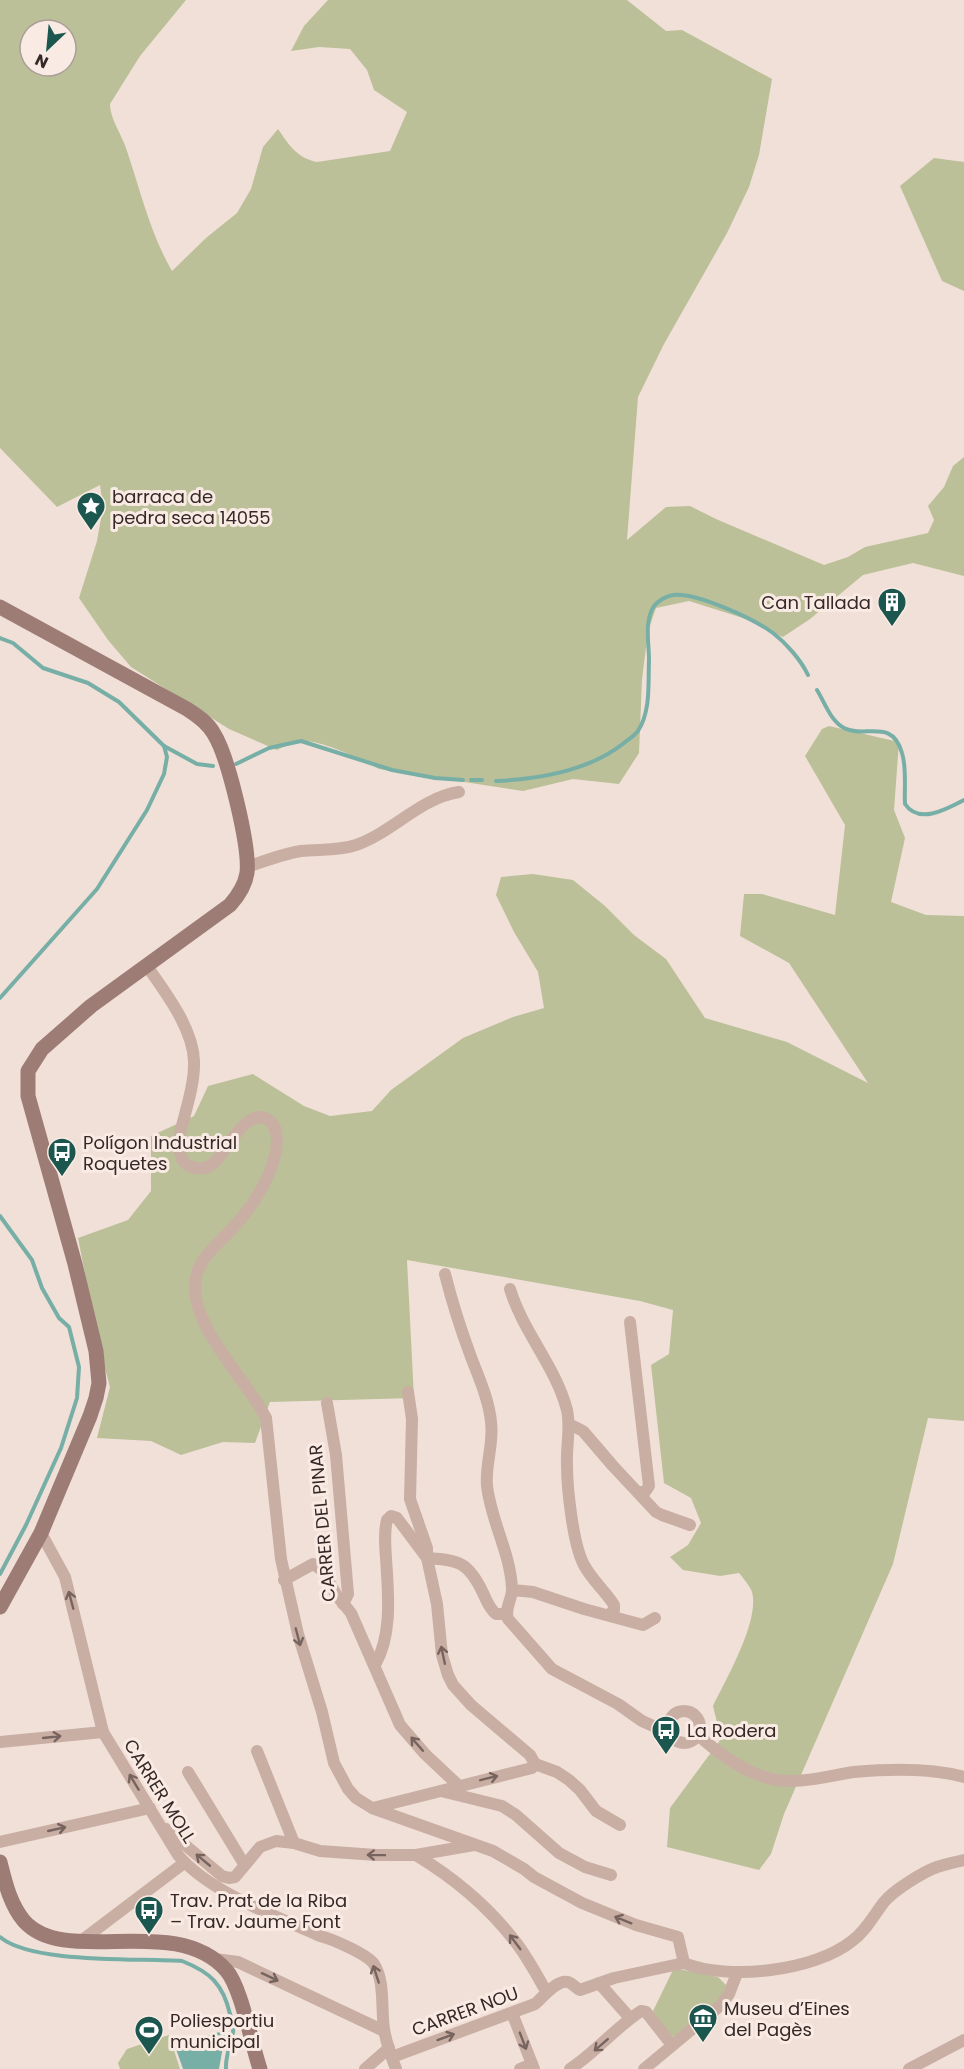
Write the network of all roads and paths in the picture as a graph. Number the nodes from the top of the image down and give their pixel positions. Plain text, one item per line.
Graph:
1 (0, 607) edge
2 (459, 792) dead end
3 (247, 867) junction
4 (147, 966) junction
5 (445, 1274) dead end
6 (510, 1289) dead end
7 (630, 1322) dead end
8 (408, 1392) dead end
9 (327, 1403) dead end
10 (569, 1424) junction
11 (638, 1492) junction
12 (690, 1525) dead end
13 (41, 1533) junction
14 (427, 1558) junction
15 (284, 1580) junction
16 (512, 1590) junction
17 (344, 1604) junction
18 (0, 1607) edge
19 (506, 1614) junction
20 (609, 1616) junction
21 (655, 1618) dead end
22 (375, 1665) junction
23 (103, 1732) junction
24 (669, 1733) junction
25 (698, 1735) junction
26 (0, 1742) edge
27 (256, 1751) dead end
28 (534, 1764) junction
29 (188, 1772) dead end
30 (964, 1777) edge
31 (458, 1785) junction
32 (438, 1791) junction
33 (402, 1800) junction
34 (150, 1808) junction
35 (372, 1808) junction
36 (397, 1816) junction
37 (159, 1823) junction
38 (620, 1825) dead end
39 (0, 1842) edge
40 (294, 1843) junction
41 (475, 1845) junction
42 (416, 1856) junction
43 (964, 1860) edge
44 (0, 1862) edge
45 (184, 1863) junction
46 (244, 1864) junction
47 (611, 1875) dead end
48 (81, 1941) junction
49 (215, 1959) junction
50 (684, 1963) junction
51 (737, 1973) junction
52 (599, 1983) junction
53 (546, 1991) junction
54 (512, 2013) junction
55 (630, 2018) junction
56 (384, 2031) junction
57 (964, 2040) edge
58 (672, 2044) junction
59 (392, 2058) edge
60 (533, 2067) edge
61 (260, 2069) edge
62 (365, 2069) edge
63 (520, 2069) edge
64 (570, 2069) edge
65 (644, 2069) edge
66 (909, 2069) edge

1 - 3 street
2 - 3 street
3 - 4 street
4 - 13 street
4 - 15 street
5 - 16 street
6 - 10 street
7 - 11 street
8 - 14 street
9 - 17 street, CARRER DEL PINAR
10 - 11 street
10 - 20 street
11 - 12 street
13 - 18 street
23 -> 13 street, CARRER MOLL
14 - 19 street
14 - 22 street
28 -> 14 street
15 - 17 street
15 -> 35 street
16 - 19 street
16 - 20 street
17 - 22 street, CARRER DEL PINAR
19 - 24 street
20 - 21 street
31 -> 22 street, CARRER DEL PINAR
26 -> 23 street
34 -> 23 street, CARRER MOLL
24 - 25 street
24 - 25 street
25 - 30 street
27 - 40 street
31 -> 28 street
28 - 38 street
29 - 46 street
31 - 32 street
32 - 33 street
32 - 47 street
33 - 35 street
33 - 36 street
34 - 37 street, CARRER MOLL
39 -> 34 street
35 - 36 street
36 - 41 street
37 - 45 street, CARRER MOLL
46 -> 37 street
42 -> 40 street
40 - 46 street
41 - 42 street
50 -> 41 street
53 -> 42 street
43 - 51 street
44 - 48 street
45 - 48 street
56 -> 45 street, CARRER MOLL
48 - 49 street
49 -> 56 street
49 - 61 street
50 - 51 street
50 - 52 street
51 - 58 street
52 - 53 street
52 - 55 street
53 - 54 street, CARRER NOU
59 -> 54 street, CARRER NOU
54 -> 60 street
55 - 58 street
55 -> 64 street
56 - 59 street, CARRER MOLL
57 - 66 street
58 - 65 street
59 - 62 street
60 - 63 street

